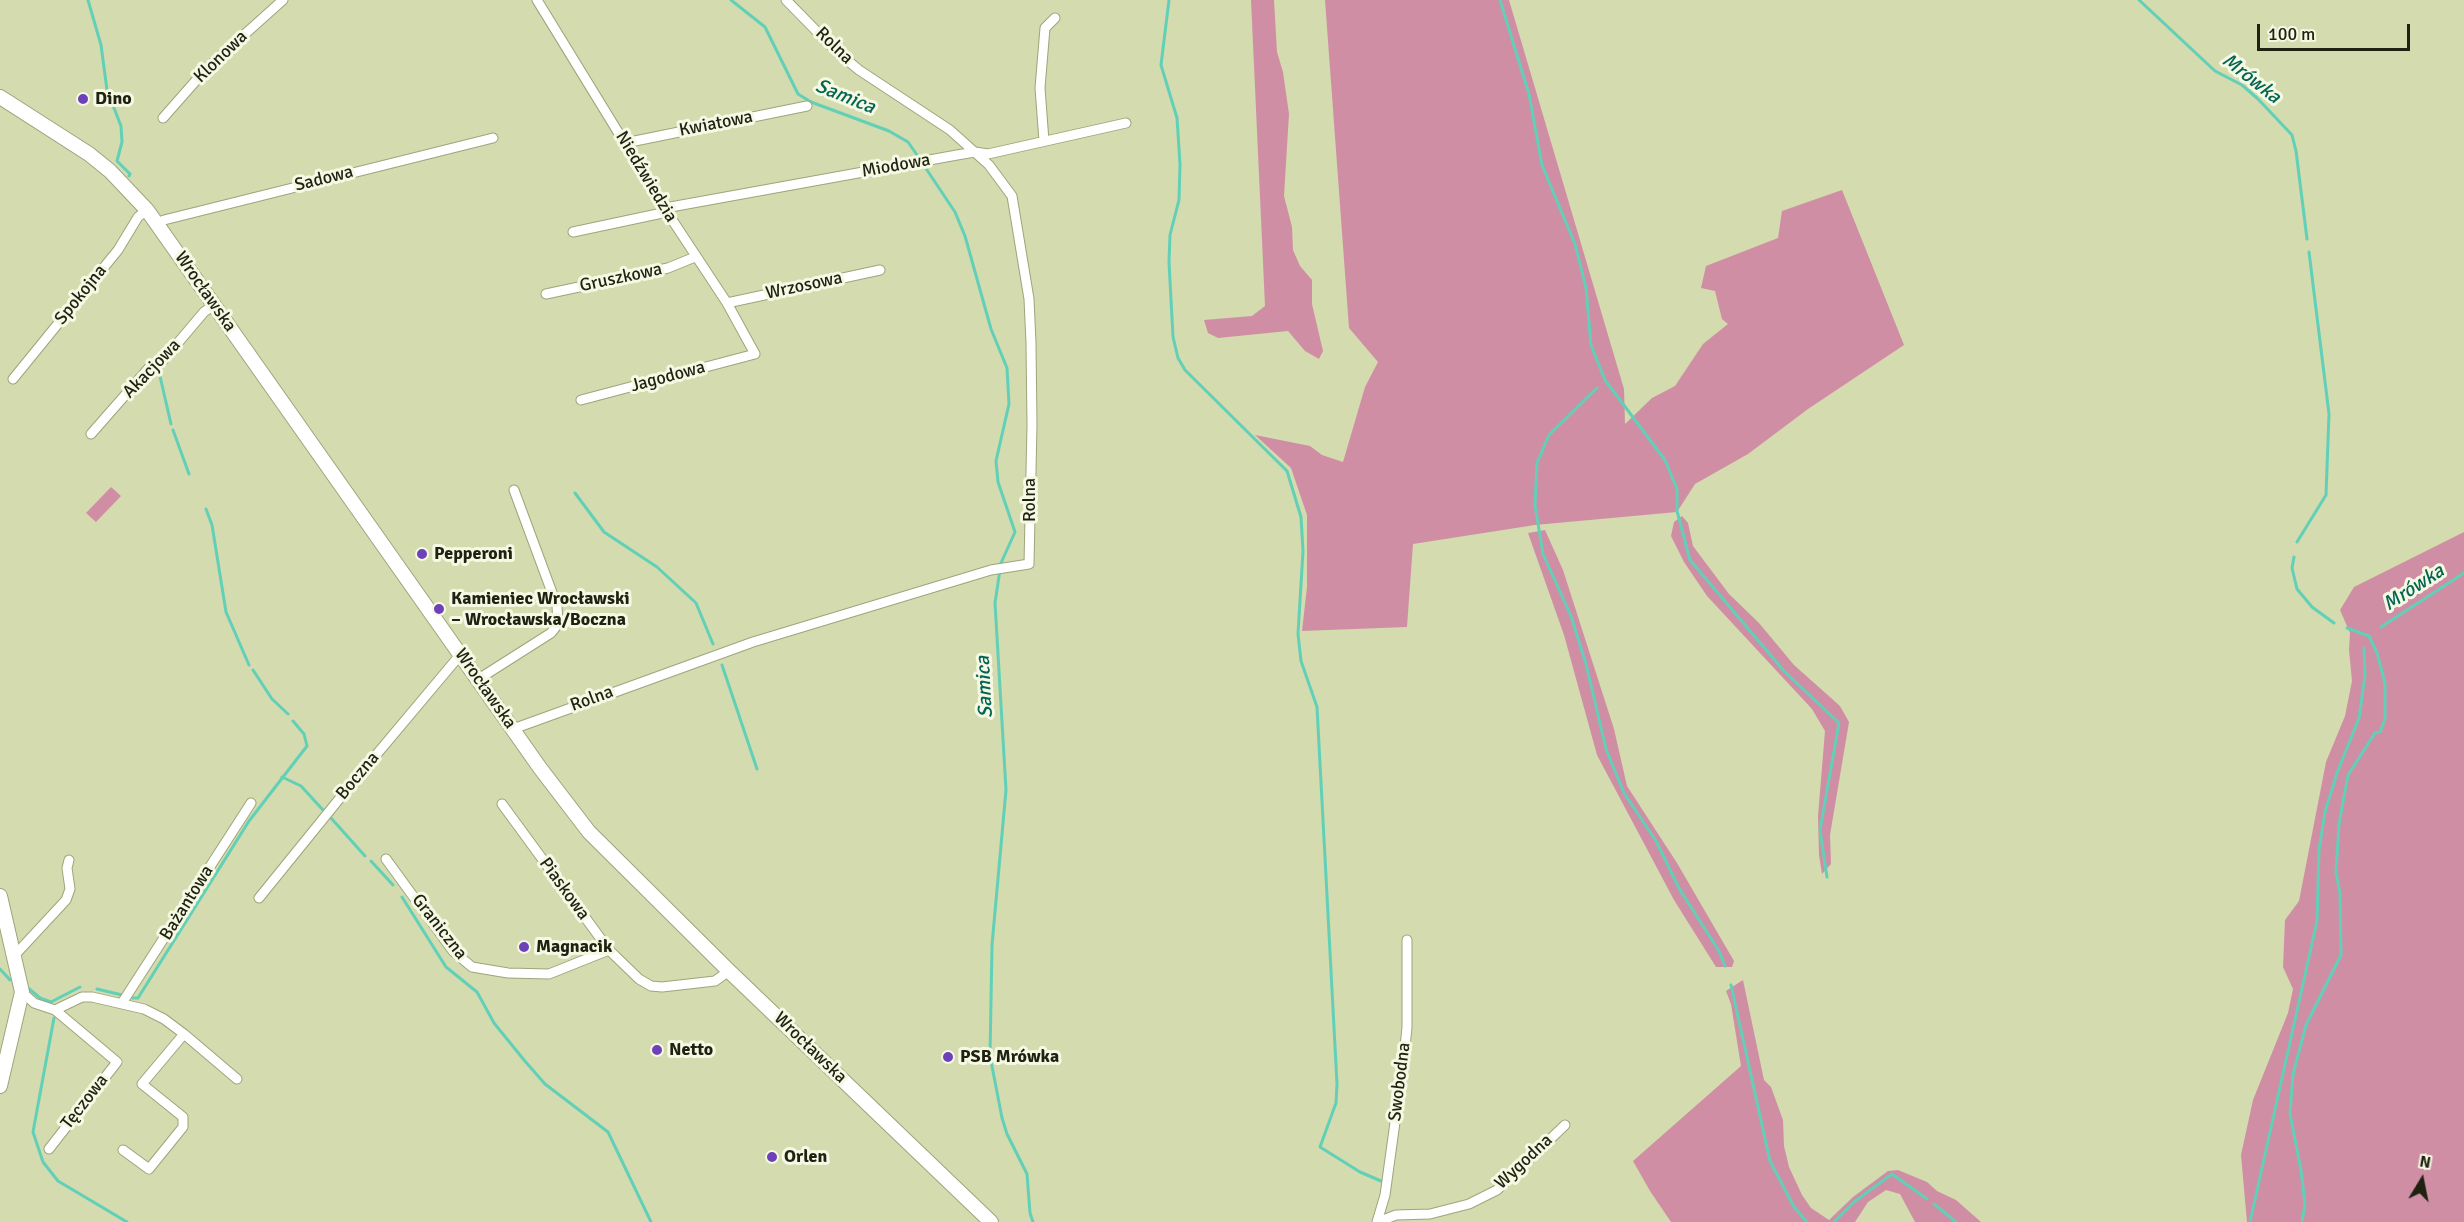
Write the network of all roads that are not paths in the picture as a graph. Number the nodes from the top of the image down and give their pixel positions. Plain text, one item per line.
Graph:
1 (283, 0) edge
2 (537, 0) edge
3 (786, 0) edge
4 (1055, 18) dead end
5 (0, 97) edge
6 (807, 106) dead end
7 (163, 118) dead end
8 (1126, 123) dead end
9 (493, 138) dead end
10 (1044, 141) junction
11 (625, 143) junction
12 (975, 152) junction
13 (147, 210) junction
14 (666, 210) junction
15 (157, 224) junction
16 (573, 232) dead end
17 (695, 257) junction
18 (880, 270) dead end
19 (546, 294) dead end
20 (727, 303) junction
21 (214, 305) junction
22 (755, 354) joint
23 (13, 379) dead end
24 (581, 400) dead end
25 (91, 435) dead end
26 (514, 490) dead end
27 (460, 655) junction
28 (477, 680) junction
29 (513, 729) junction
30 (251, 803) dead end
31 (502, 804) dead end
32 (386, 859) dead end
33 (69, 860) dead end
34 (0, 896) edge
35 (259, 898) dead end
36 (1407, 940) dead end
37 (609, 950) junction
38 (14, 956) junction
39 (729, 972) junction
40 (22, 992) junction
41 (123, 1003) junction
42 (55, 1010) junction
43 (184, 1034) junction
44 (6, 1041) edge
45 (237, 1079) dead end
46 (0, 1086) edge
47 (1565, 1125) dead end
48 (49, 1149) dead end
49 (123, 1150) dead end
50 (991, 1222) edge
51 (1377, 1222) edge

1 - 7 street, Klonowa
2 - 11 street, Niedźwiedzia
3 - 12 street, Rolna
4 - 10 street
5 - 13 main road, Wrocławska
6 - 11 street, Kwiatowa
8 - 10 street, Miodowa
9 - 15 street, Sadowa
10 - 12 street, Miodowa
11 - 14 street, Niedźwiedzia
12 - 14 street, Miodowa
12 - 29 street, Rolna
13 - 15 main road, Wrocławska
13 - 23 street, Spokojna
14 - 16 street, Miodowa
14 - 17 street, Niedźwiedzia
15 - 21 main road, Wrocławska
17 - 19 street, Gruszkowa
17 - 20 street, Niedźwiedzia
18 - 20 street, Wrzosowa
20 - 22 street, Niedźwiedzia
21 - 25 street, Akacjowa
21 - 27 main road, Wrocławska
22 - 24 street, Jagodowa
26 - 28 street
27 - 28 main road, Wrocławska
27 - 35 street, Boczna
28 - 29 main road, Wrocławska
29 - 39 main road, Wrocławska
30 - 41 street, Bażantowa
31 - 37 street, Piaskowa
32 - 37 street, Graniczna
33 - 38 street
34 - 38 main road
36 - 51 street, Swobodna
37 - 39 street, Piaskowa
38 - 40 main road
39 - 50 main road, Wrocławska
40 - 42 street
40 - 44 main road
41 - 42 street
41 - 43 street
42 - 48 street, Tęczowa
43 - 45 street
43 - 49 street
44 - 46 main road
47 - 51 street, Wygodna

